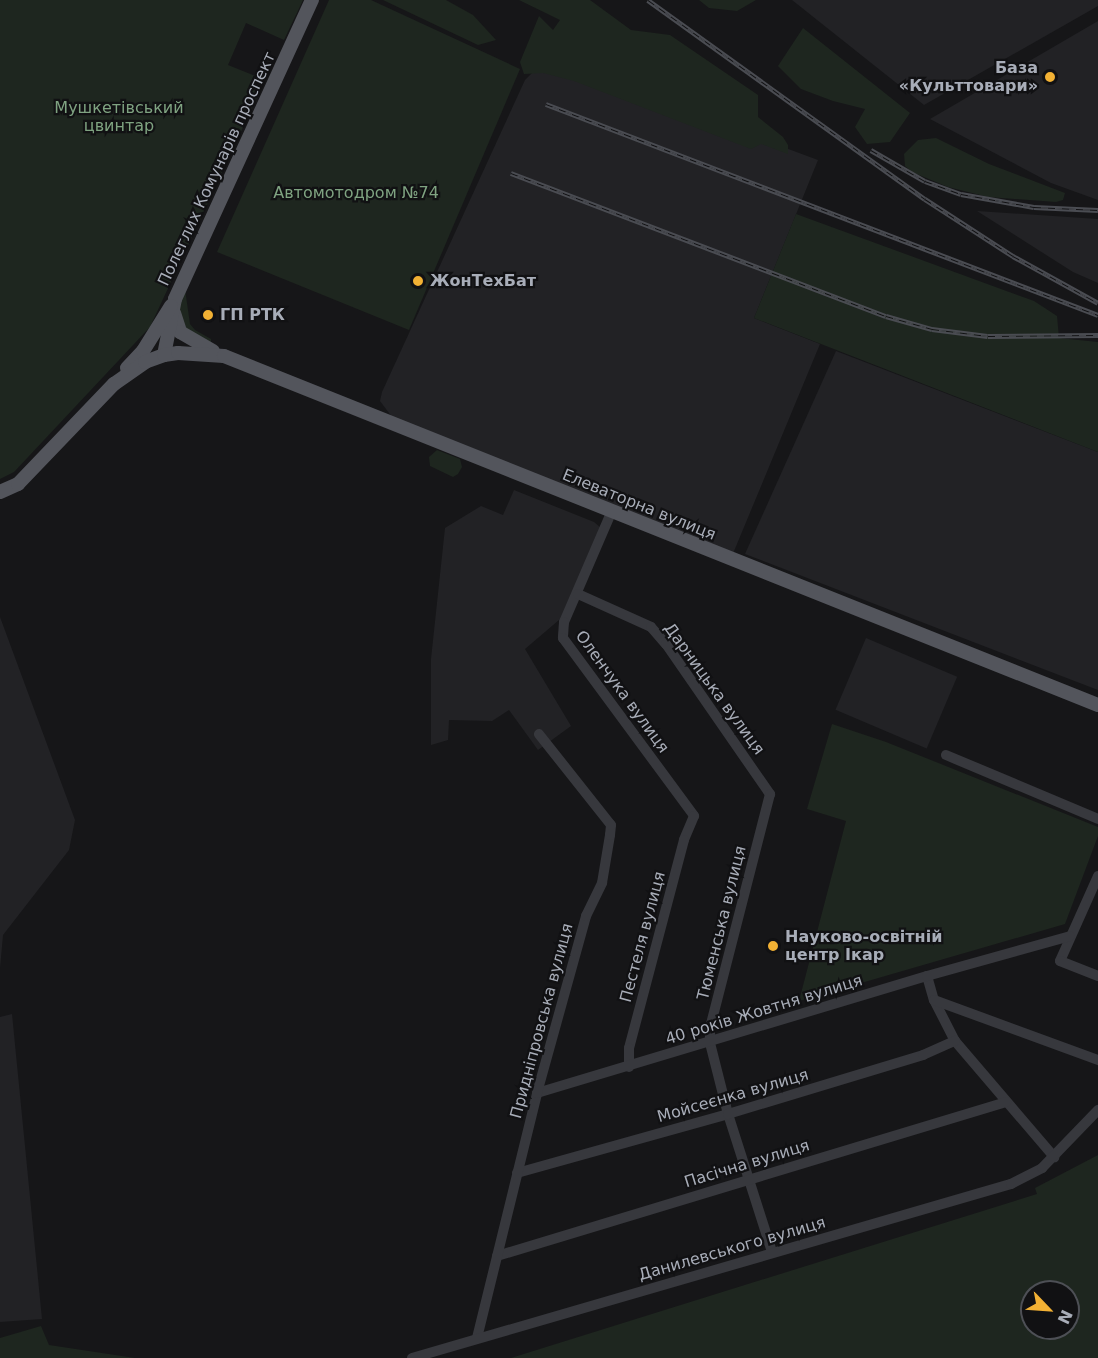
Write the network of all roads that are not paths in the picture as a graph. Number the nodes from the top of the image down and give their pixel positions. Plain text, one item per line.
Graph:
1 (312, 0) edge
2 (175, 298) junction
3 (164, 355) junction
4 (224, 356) junction
5 (114, 384) junction
6 (0, 492) edge
7 (611, 513) junction
8 (578, 594) junction
9 (1098, 705) edge
10 (539, 734) dead end
11 (946, 755) dead end
12 (758, 776) joint
13 (694, 816) joint
14 (1098, 819) edge
15 (1098, 876) edge
16 (1095, 893) edge
17 (1070, 936) junction
18 (927, 976) junction
19 (1098, 976) edge
20 (934, 1000) junction
21 (955, 1041) junction
22 (710, 1043) junction
23 (1098, 1060) edge
24 (629, 1068) junction
25 (537, 1093) junction
26 (1006, 1102) junction
27 (1098, 1110) edge
28 (728, 1114) junction
29 (1054, 1157) junction
30 (517, 1173) junction
31 (748, 1179) junction
32 (772, 1252) junction
33 (497, 1256) junction
34 (477, 1338) junction
35 (412, 1358) edge

1 - 2 main road, Полеглих Комунарів проспект
2 - 3 main road, Полеглих Комунарів проспект
2 - 4 main road
2 - 5 main road
3 - 4 main road, Елеваторна вулиця
3 - 5 main road
4 - 7 main road, Елеваторна вулиця
5 - 6 main road
7 - 8 street, Оленчука вулиця
7 - 9 main road, Елеваторна вулиця
8 - 12 street, Дарницька вулиця
8 - 13 street, Оленчука вулиця
10 - 25 street, Придніпровська вулиця
11 - 14 street
12 - 22 street, Тюменська вулиця
13 - 24 street, Пестеля вулиця
15 - 16 street
16 - 17 street
17 - 18 street, 40 років Жовтня вулиця
17 - 19 street
18 - 20 street
18 - 22 street, 40 років Жовтня вулиця
20 - 21 street
20 - 23 street
21 - 26 street
21 - 28 street, Мойсеєнка вулиця
22 - 24 street, 40 років Жовтня вулиця
22 - 28 street, Тюменська вулиця
24 - 25 street, 40 років Жовтня вулиця
25 - 30 street, Придніпровська вулиця
26 - 29 street
26 - 31 street, Пасічна вулиця
27 - 29 street, Данилевського вулиця
28 - 30 street, Мойсеєнка вулиця
28 - 31 street, Тюменська вулиця
29 - 32 street, Данилевського вулиця
30 - 33 street, Придніпровська вулиця
31 - 32 street, Тюменська вулиця
31 - 33 street, Пасічна вулиця
32 - 34 street, Данилевського вулиця
33 - 34 street, Придніпровська вулиця
34 - 35 street, Данилевського вулиця

